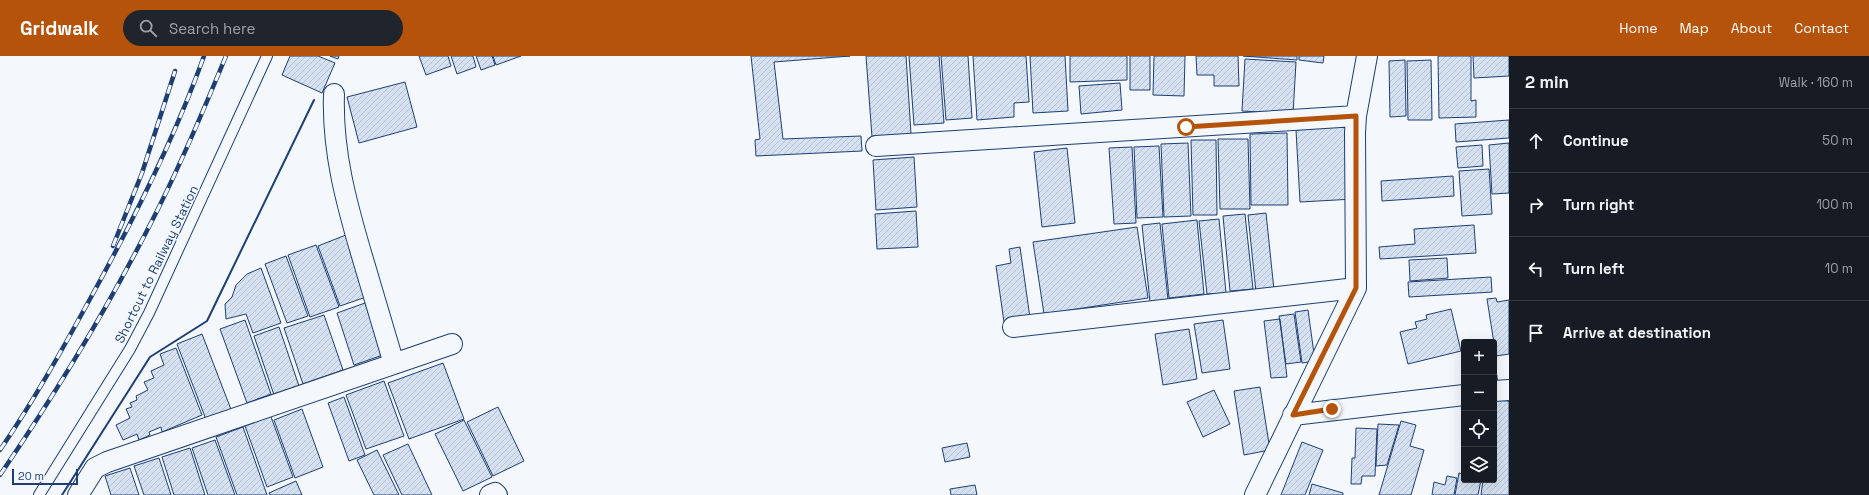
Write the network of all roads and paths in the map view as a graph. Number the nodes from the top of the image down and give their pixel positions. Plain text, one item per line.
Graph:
1 (267, 56) edge
2 (1367, 56) edge
3 (334, 94) dead end
4 (1356, 116) junction
5 (876, 146) dead end
6 (1356, 288) junction
7 (1013, 327) dead end
8 (452, 344) dead end
9 (394, 364) junction
10 (1509, 390) edge
11 (1497, 392) edge
12 (1461, 395) edge
13 (1293, 415) junction
14 (39, 495) edge
15 (78, 495) edge
16 (490, 495) edge
17 (497, 495) edge
18 (1255, 495) edge

1 - 14 lane, Shortcut to Railway Station
2 - 4 street
3 - 9 street
4 - 5 street
4 - 6 street
6 - 7 street
6 - 13 street
8 - 9 street
9 - 15 street
10 - 11 street
12 - 13 street
13 - 18 street
16 - 17 street

